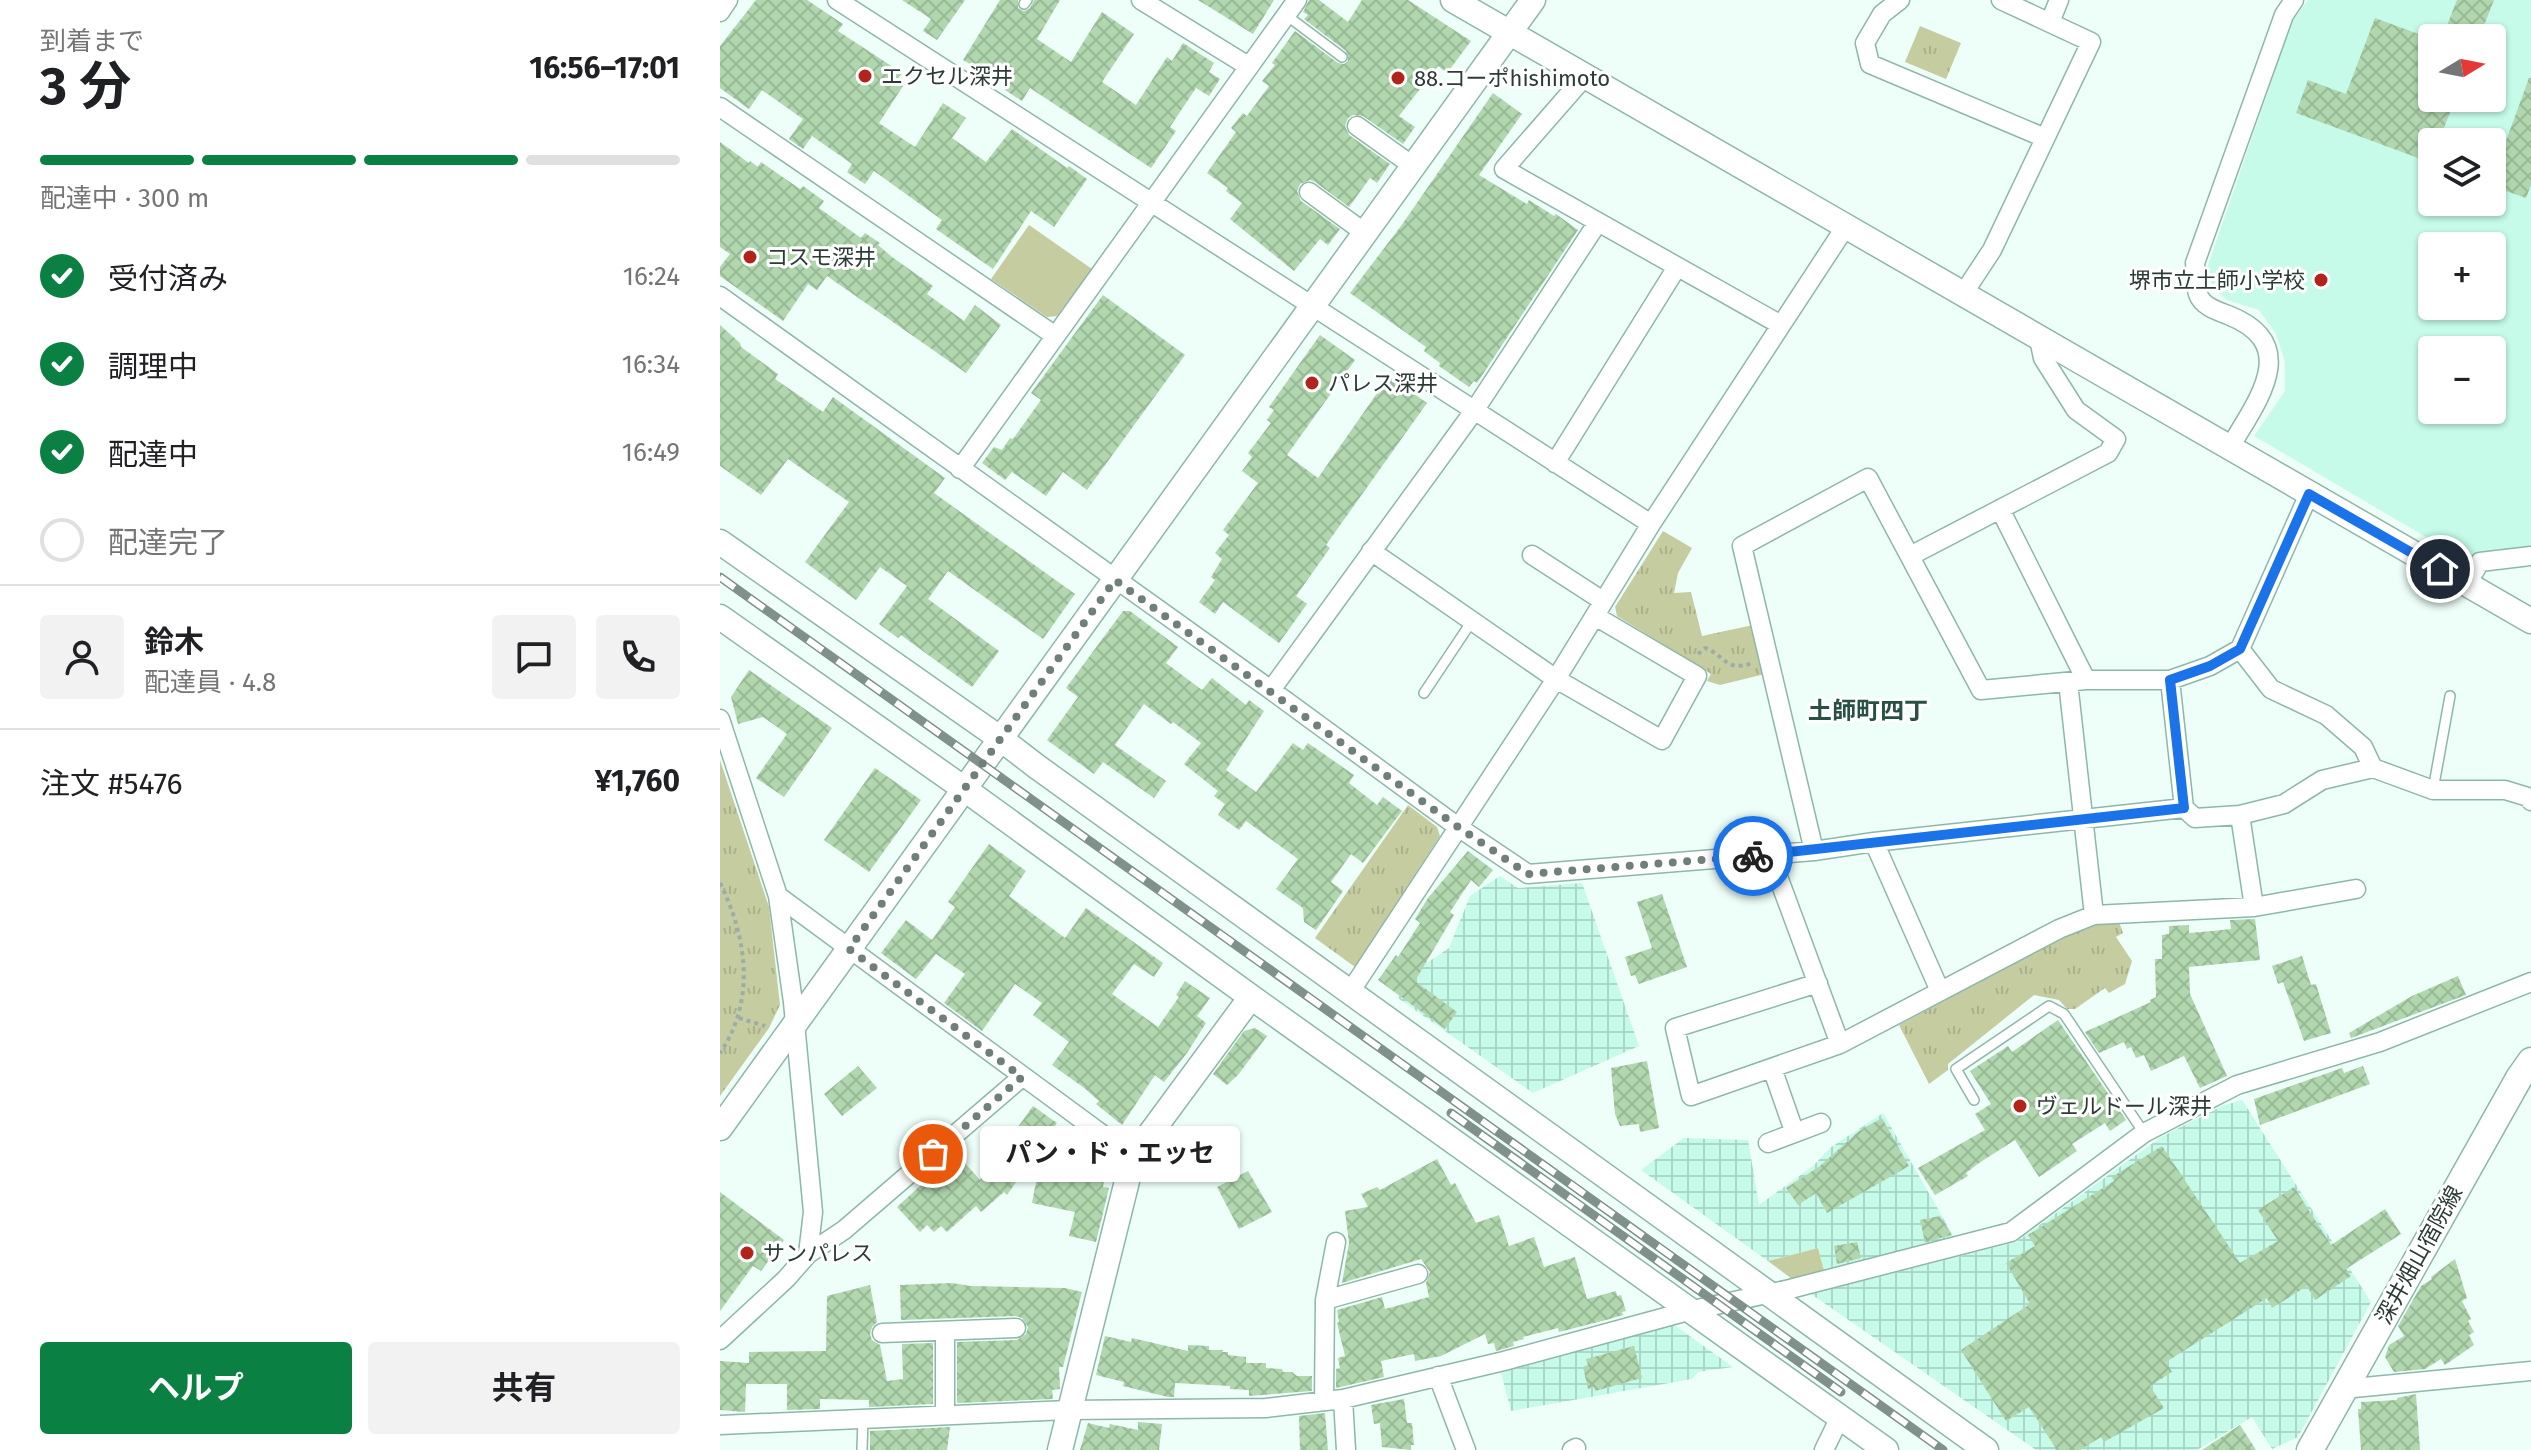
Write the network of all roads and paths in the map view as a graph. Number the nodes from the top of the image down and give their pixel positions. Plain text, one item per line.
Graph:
1 (728, 0) edge
2 (837, 0) edge
3 (1141, 0) edge
4 (1453, 0) edge
5 (1533, 0) edge
6 (1900, 0) edge
7 (2001, 0) edge
8 (2059, 0) edge
9 (2294, 0) edge
10 (1291, 8) edge
11 (720, 12) edge
12 (2050, 22) junction
13 (1509, 31) junction
14 (1342, 57) dead end
15 (1248, 66) junction
16 (1586, 75) junction
17 (720, 107) edge
18 (1357, 126) dead end
19 (2045, 138) junction
20 (1413, 166) junction
21 (1309, 192) dead end
22 (1152, 202) junction
23 (1598, 222) junction
24 (1846, 226) junction
25 (1365, 233) junction
26 (1677, 267) junction
27 (1963, 294) junction
28 (720, 296) edge
29 (1312, 306) junction
30 (1781, 325) junction
31 (1054, 335) junction
32 (2039, 339) junction
33 (1474, 411) junction
34 (2230, 447) junction
35 (1555, 463) junction
36 (960, 469) junction
37 (2309, 494) junction
38 (2000, 509) junction
39 (1651, 524) junction
40 (720, 542) edge
41 (1371, 551) junction
42 (1532, 555) dead end
43 (1910, 556) junction
44 (2531, 556) edge
45 (1115, 580) junction
46 (2467, 584) junction
47 (1599, 608) junction
48 (720, 617) edge
49 (1472, 621) junction
50 (2531, 621) edge
51 (2240, 649) junction
52 (1767, 653) junction
53 (1689, 671) junction
54 (1556, 679) junction
55 (2170, 680) junction
56 (2077, 681) junction
57 (1271, 690) junction
58 (1424, 693) dead end
59 (2450, 696) dead end
60 (720, 719) edge
61 (1001, 739) junction
62 (2373, 768) junction
63 (963, 788) junction
64 (2433, 790) junction
65 (2531, 801) edge
66 (2184, 808) junction
67 (2240, 815) junction
68 (2083, 821) junction
69 (1458, 827) junction
70 (1874, 842) junction
71 (1814, 851) junction
72 (1770, 855) junction
73 (720, 883) edge
74 (2356, 889) dead end
75 (778, 896) junction
76 (2254, 907) junction
77 (2094, 915) junction
78 (849, 949) junction
79 (2531, 982) edge
80 (1818, 983) junction
81 (1940, 991) junction
82 (1350, 992) junction
83 (1251, 997) junction
84 (739, 1018) junction
85 (765, 1026) dead end
86 (794, 1027) junction
87 (1840, 1044) junction
88 (720, 1053) edge
89 (2531, 1061) edge
90 (1772, 1068) junction
91 (1022, 1077) junction
92 (1974, 1100) dead end
93 (1821, 1123) dead end
94 (720, 1128) edge
95 (1794, 1131) junction
96 (2144, 1133) junction
97 (1768, 1143) dead end
98 (1133, 1157) junction
99 (1336, 1242) dead end
100 (808, 1254) junction
101 (1418, 1274) dead end
102 (1770, 1294) junction
103 (1325, 1300) junction
104 (1688, 1311) junction
105 (1016, 1328) dead end
106 (945, 1331) junction
107 (882, 1333) dead end
108 (720, 1340) edge
109 (2531, 1371) edge
110 (1438, 1376) junction
111 (2343, 1389) junction
112 (1334, 1400) junction
113 (1069, 1410) junction
114 (945, 1415) junction
115 (1840, 1417) junction
116 (863, 1418) junction
117 (720, 1425) edge
118 (862, 1450) edge
119 (1060, 1450) edge
120 (1346, 1450) edge
121 (1466, 1450) edge
122 (1824, 1450) edge
123 (1886, 1450) edge
124 (1986, 1450) edge
125 (2310, 1450) edge

1 - 11 street
2 - 22 street
3 - 15 street
4 - 13 street
5 - 13 street
6 - 19 street
7 - 12 street
8 - 12 street
9 - 34 street
10 - 14 lane
10 - 15 street
12 - 19 street
13 - 16 street
13 - 20 street
15 - 22 street
16 - 23 street
16 - 24 street
17 - 31 street
18 - 20 street
19 - 27 street
20 - 25 street
21 - 25 street
22 - 29 street
22 - 31 street
23 - 26 street
23 - 33 street
24 - 27 street
24 - 30 street
25 - 29 street
26 - 30 street
26 - 35 street
27 - 32 street
28 - 36 street
29 - 33 street
29 - 45 street
30 - 39 street
31 - 36 street
32 - 34 street
32 - 38 street
33 - 35 street
33 - 41 street
34 - 37 street
35 - 39 street
36 - 45 street
37 - 46 street
37 - 51 street
38 - 43 street
38 - 56 street
39 - 47 street
40 - 61 street
41 - 49 street
41 - 57 street
42 - 47 street
43 - 52 street
43 - 56 street
44 - 46 street
45 - 57 street
45 - 61 street
46 - 50 street
47 - 53 street
47 - 54 street
48 - 63 street
49 - 54 street
49 - 58 lane
51 - 55 street
51 - 62 street
52 - 53 path
52 - 71 street
53 - 54 street
54 - 69 street
55 - 56 street
55 - 66 street
56 - 68 street
57 - 69 street
59 - 64 lane
60 - 75 street
61 - 63 street
61 - 82 street
62 - 64 street
62 - 67 street
63 - 78 street
63 - 83 street
64 - 65 street
66 - 67 street
66 - 68 street
67 - 76 street
68 - 70 street
68 - 77 street
69 - 72 street
69 - 82 street
70 - 71 street
70 - 81 street
71 - 72 street
72 - 80 street
73 - 84 path
74 - 76 street
75 - 78 street
75 - 86 street
76 - 77 street
77 - 81 street
78 - 86 street
78 - 91 street
79 - 96 street
80 - 87 street
80 - 90 street
81 - 87 street
82 - 102 street
83 - 98 street
83 - 104 street
84 - 85 path
84 - 88 path
86 - 94 street
86 - 100 street
87 - 90 street
89 - 111 main road, 深井畑山宿院線
90 - 95 street
91 - 98 street
91 - 100 street
92 - 96 lane
93 - 95 street
95 - 97 street
96 - 102 street
98 - 113 street
99 - 103 street
100 - 108 street
101 - 103 street
102 - 104 street
102 - 124 street
103 - 112 street
104 - 110 street
104 - 115 street
105 - 106 street
106 - 107 street
106 - 114 street
109 - 111 street
110 - 112 street
110 - 121 street
111 - 125 main road, 深井畑山宿院線
112 - 113 street
112 - 120 street
113 - 114 street
113 - 119 street
114 - 116 street
115 - 122 street
115 - 123 street
116 - 117 street
116 - 118 lane

